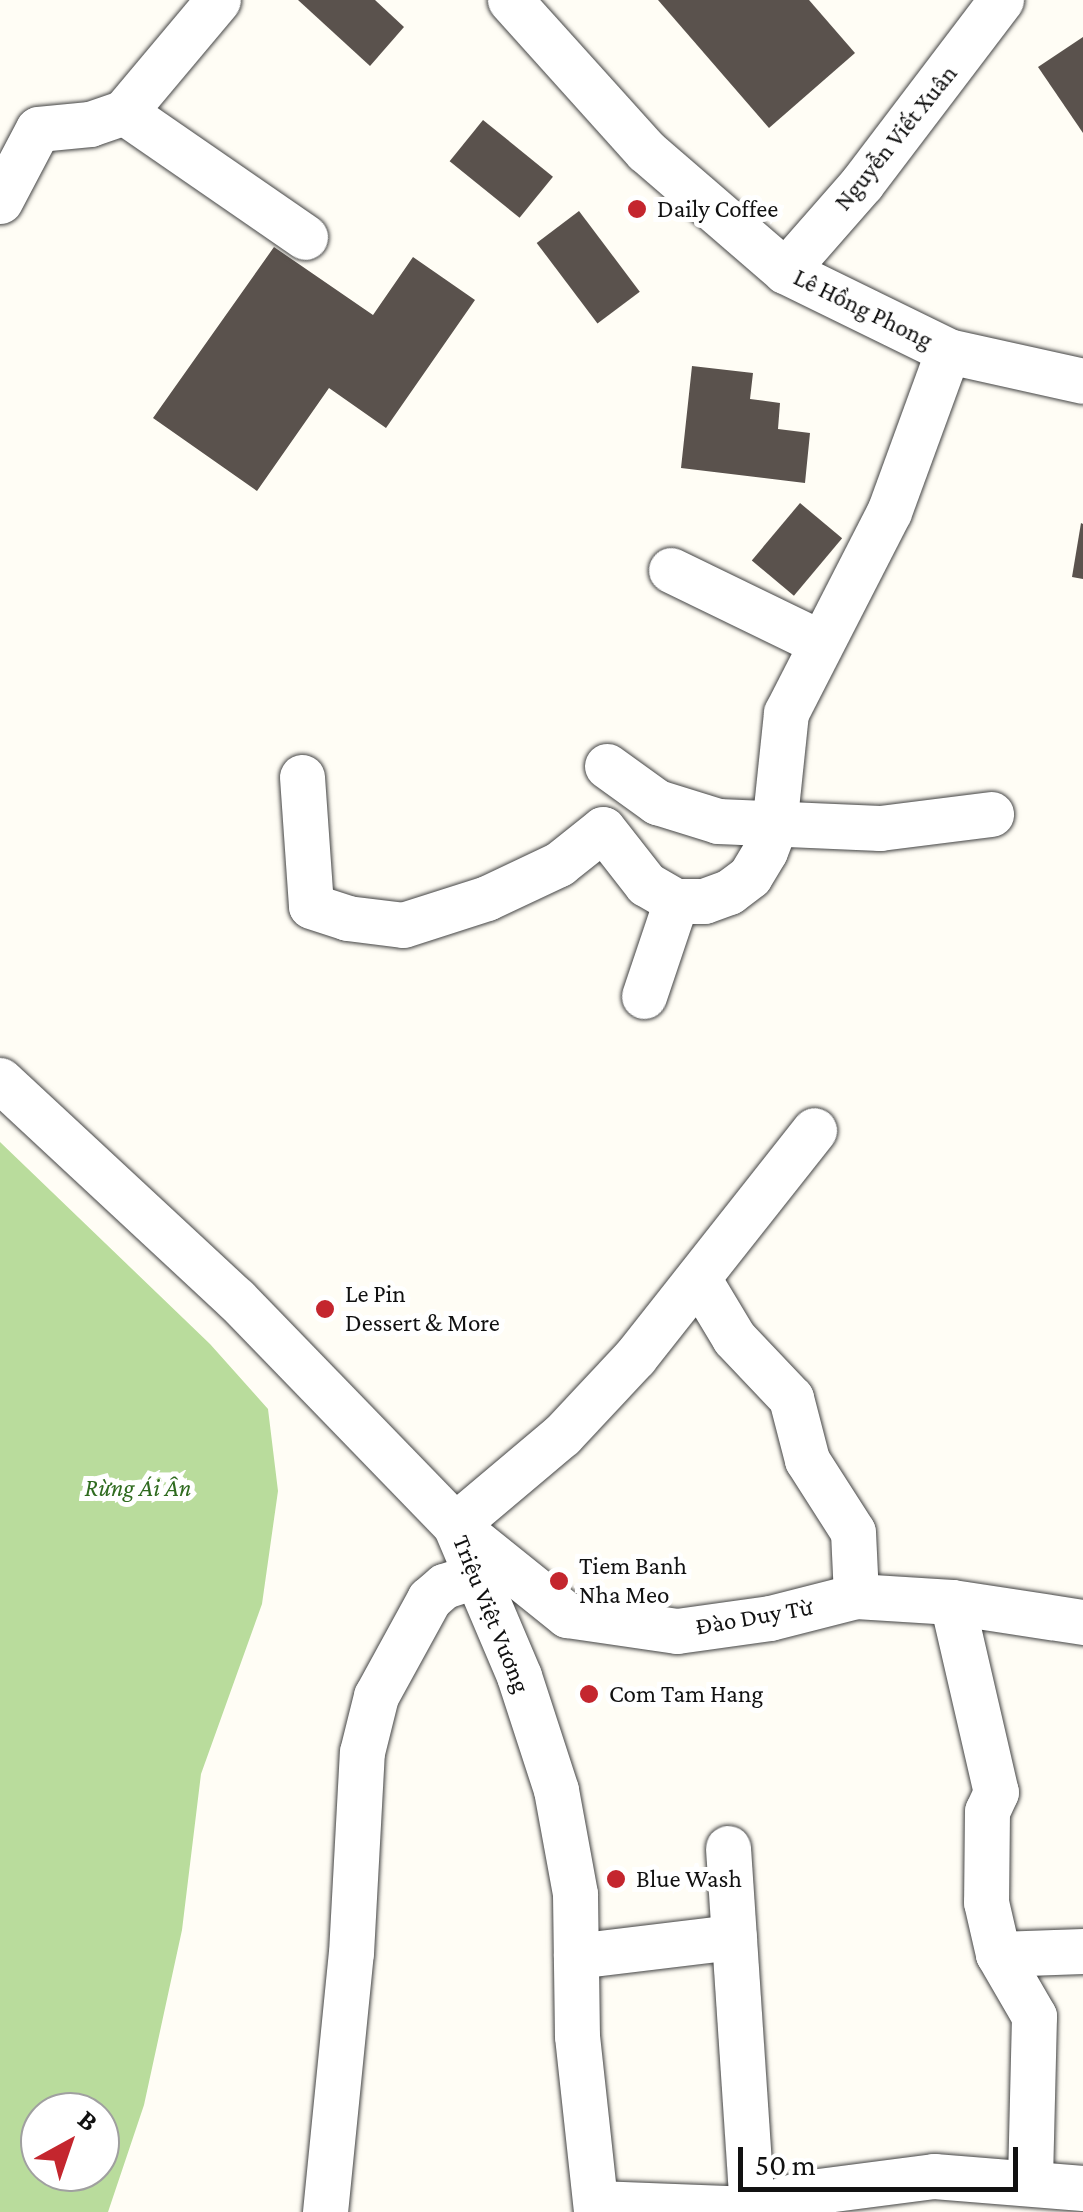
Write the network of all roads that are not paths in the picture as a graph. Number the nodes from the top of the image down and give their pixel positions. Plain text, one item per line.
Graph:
1 (218, 0) edge
2 (510, 0) edge
3 (1001, 0) edge
4 (124, 112) junction
5 (0, 201) edge
6 (305, 237) dead end
7 (785, 272) junction
8 (948, 351) junction
9 (1083, 381) edge
10 (671, 570) dead end
11 (818, 642) junction
12 (607, 766) dead end
13 (302, 777) dead end
14 (991, 814) dead end
15 (774, 827) junction
16 (676, 901) junction
17 (644, 996) dead end
18 (0, 1080) edge
19 (814, 1130) dead end
20 (698, 1278) junction
21 (455, 1525) junction
22 (475, 1576) junction
23 (856, 1596) junction
24 (952, 1602) junction
25 (1083, 1622) edge
26 (728, 1848) dead end
27 (734, 1937) junction
28 (1083, 1950) edge
29 (998, 1954) junction
30 (576, 1956) junction
31 (1030, 2183) junction
32 (1083, 2188) edge
33 (805, 2203) edge
34 (596, 2208) edge
35 (752, 2208) junction
36 (325, 2212) edge

1 - 4 street
2 - 7 street, Lê Hồng Phong
3 - 7 street, Nguyễn Viết Xuân
4 - 5 street
4 - 6 street
7 - 8 street, Lê Hồng Phong
8 - 9 street, Lê Hồng Phong
8 - 11 street
10 - 11 street
11 - 15 street
12 - 15 street
13 - 16 street
14 - 15 street
15 - 16 street
16 - 17 street
18 - 21 street, Triệu Việt Vương
19 - 20 street
20 - 21 street
20 - 23 street
21 - 22 street, Triệu Việt Vương
21 - 23 street, Đào Duy Từ
22 - 30 street, Triệu Việt Vương
22 - 36 street
23 - 24 street, Đào Duy Từ
24 - 25 street, Đào Duy Từ
24 - 29 street
26 - 27 street
27 - 30 street
27 - 35 street
28 - 29 street
29 - 31 street
30 - 34 street, Triệu Việt Vương
31 - 32 street
31 - 33 street
33 - 35 street
34 - 35 street

